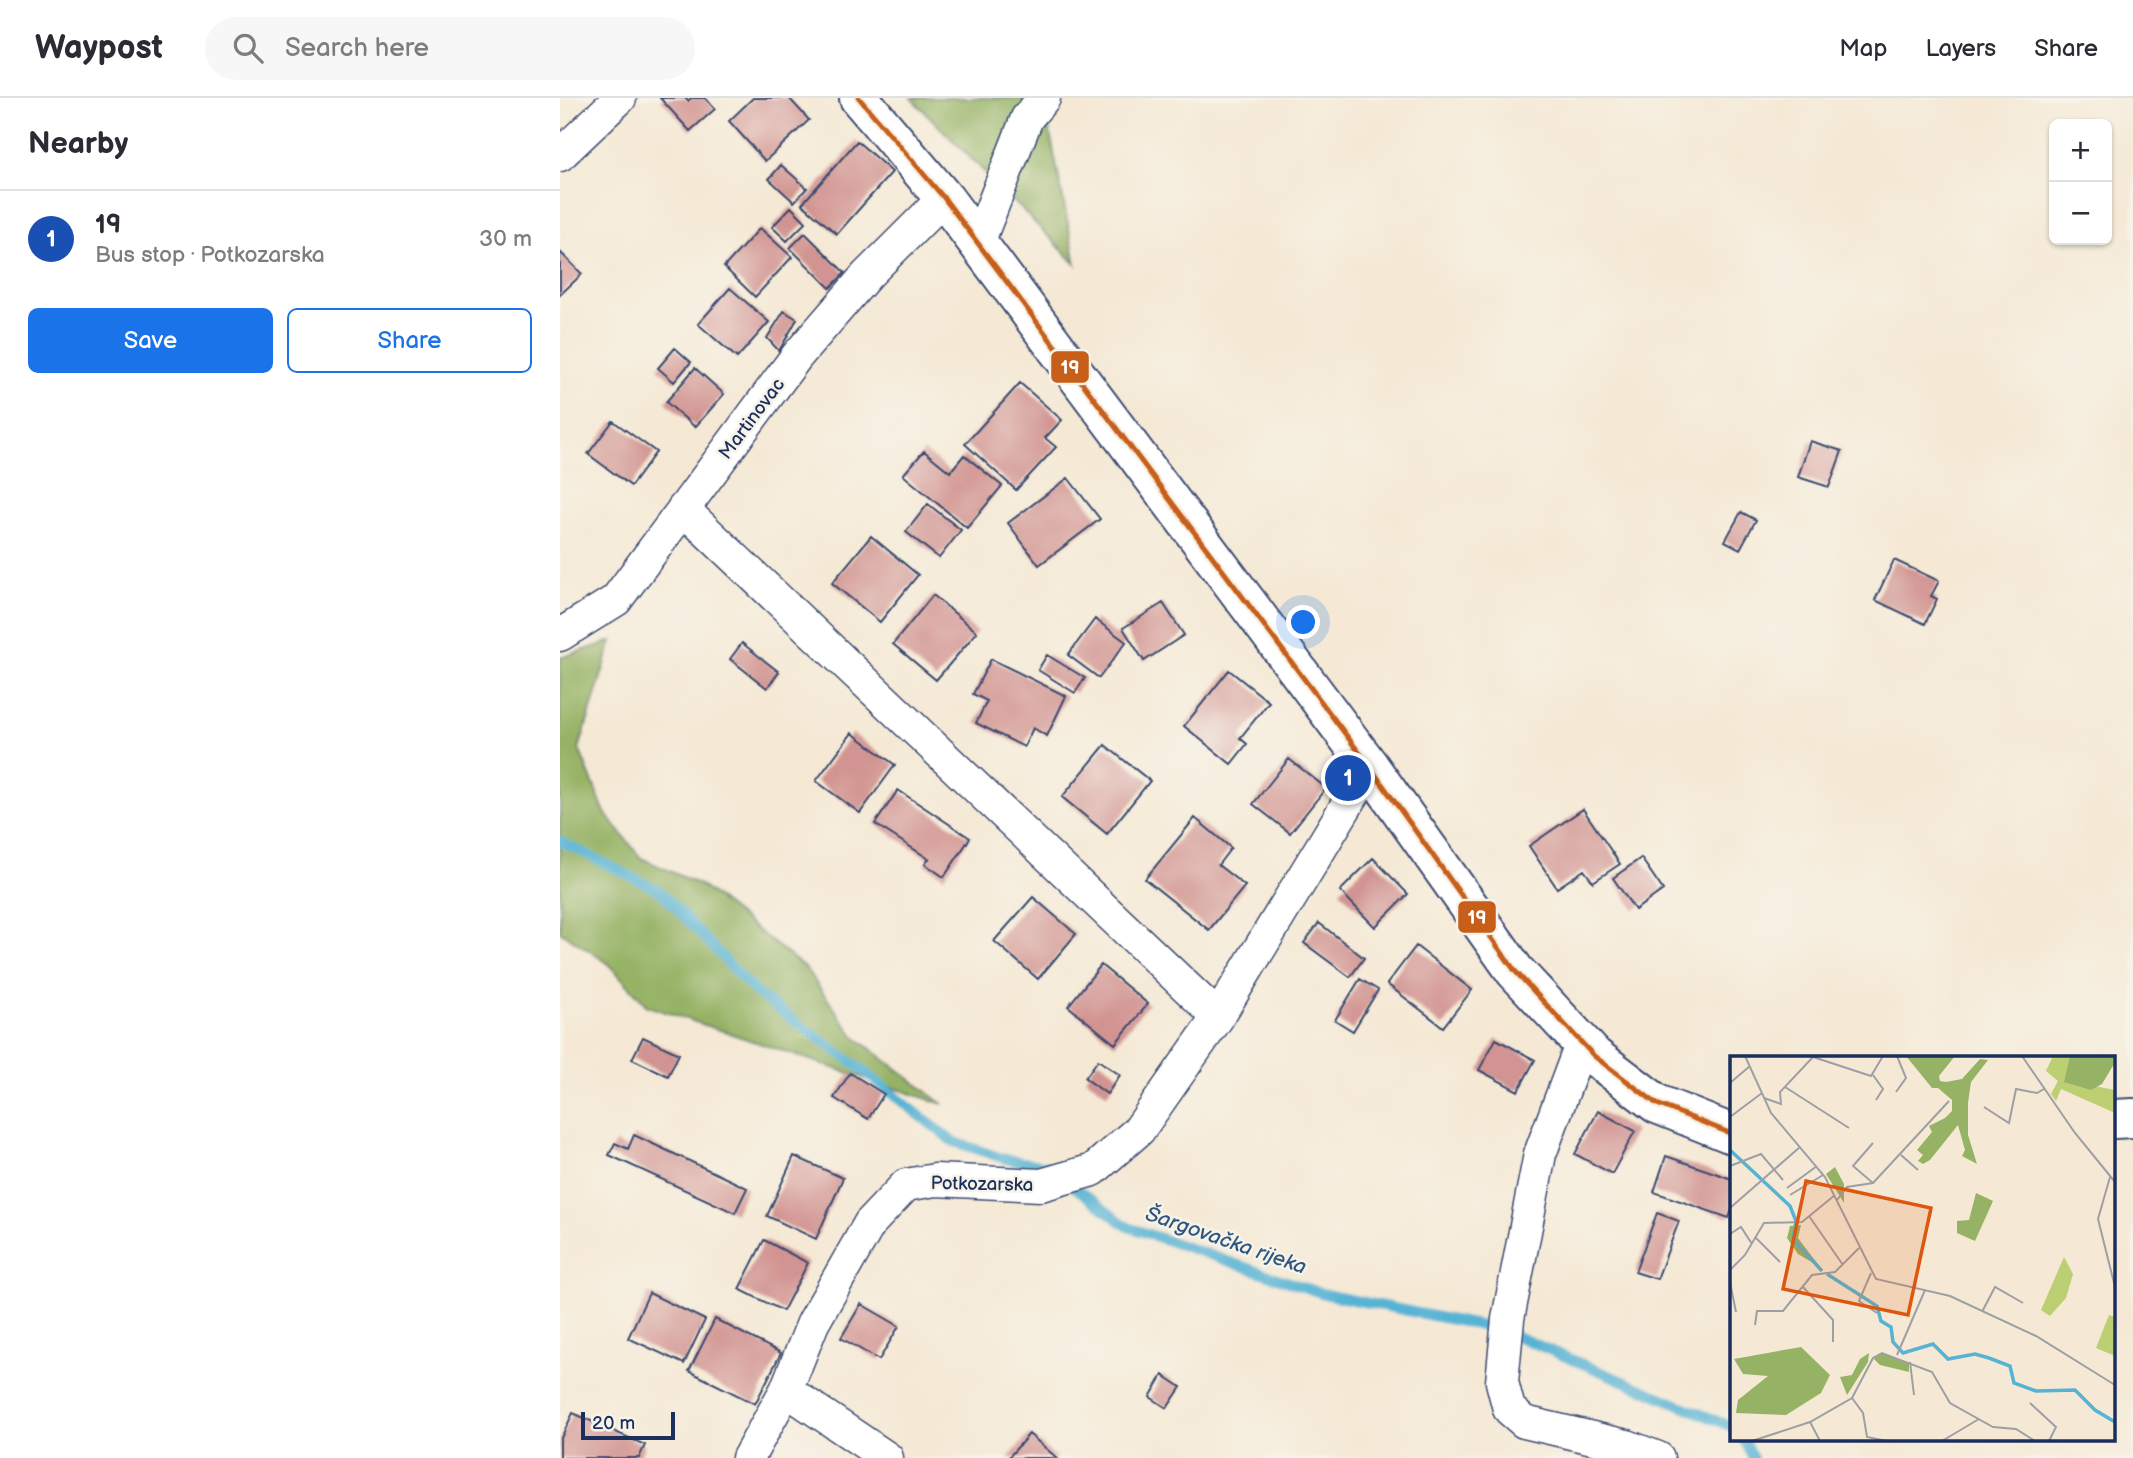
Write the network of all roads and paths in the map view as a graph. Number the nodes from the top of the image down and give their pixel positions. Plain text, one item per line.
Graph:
1 (620, 98) edge
2 (859, 98) edge
3 (1044, 98) edge
4 (560, 155) edge
5 (944, 198) junction
6 (978, 243) junction
7 (683, 509) junction
8 (560, 635) edge
9 (1370, 767) junction
10 (1219, 1017) junction
11 (1581, 1042) junction
12 (1730, 1133) edge
13 (786, 1390) junction
14 (748, 1458) edge
15 (887, 1458) edge
16 (1658, 1458) edge

1 - 4 street
2 - 5 street
3 - 6 street
5 - 6 street
5 - 7 street, Martinovac
6 - 9 street
7 - 8 street, Martinovac
7 - 10 street
9 - 10 street, Potkozarska
9 - 11 street
10 - 13 street, Potkozarska
11 - 12 street
11 - 16 street
13 - 14 street, Potkozarska
13 - 15 street

